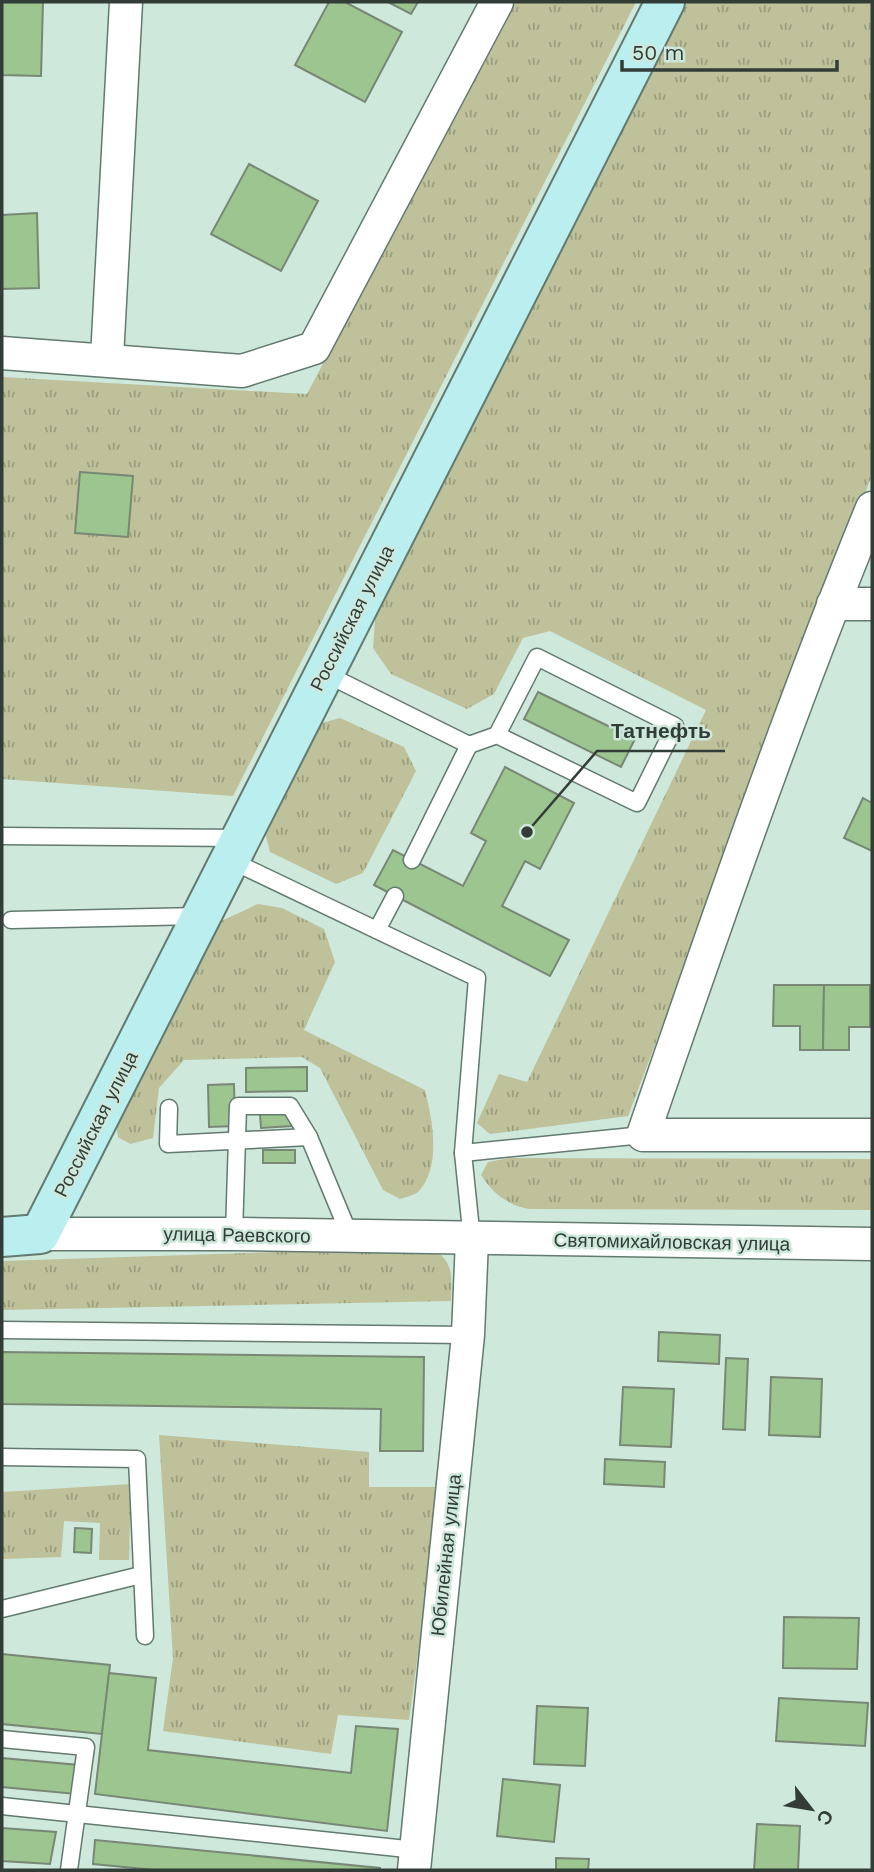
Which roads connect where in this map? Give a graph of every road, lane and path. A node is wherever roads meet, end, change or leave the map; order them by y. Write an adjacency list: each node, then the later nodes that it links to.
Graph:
1 (126, 2): 5 (street)
2 (497, 2): 5 (street)
3 (665, 2): 9 (main road, Российская улица)
4 (2, 353): 5 (street)
5 (107, 358)
6 (872, 508): 7 (street)
7 (833, 604): 8 (street); 20 (street)
8 (872, 604)
9 (324, 673): 11 (lane); 13 (main road, Российская улица)
10 (497, 735): 10 (lane); 11 (lane)
11 (469, 745): 14 (lane)
12 (2, 836): 13 (lane)
13 (235, 849): 16 (main road, Российская улица); 18 (lane)
14 (412, 860)
15 (395, 896): 18 (lane)
16 (201, 916): 17 (lane); 25 (main road, Российская улица)
17 (11, 920)
18 (377, 930): 24 (lane)
19 (169, 1108): 23 (lane)
20 (643, 1135): 21 (street); 24 (lane)
21 (872, 1135)
22 (309, 1138): 23 (lane); 23 (lane); 28 (lane)
23 (237, 1143): 26 (lane)
24 (463, 1153): 29 (lane)
25 (40, 1234): 26 (street, улица Раевского); 27 (main road, улица Раевского)
26 (234, 1234): 28 (street, улица Раевского)
27 (2, 1237)
28 (350, 1237): 29 (street, улица Раевского)
29 (472, 1240): 30 (street, Святомихайловская улица); 32 (street, Юбилейная улица)
30 (872, 1244)
31 (2, 1330): 32 (lane)
32 (468, 1335): 40 (street, Юбилейная улица)
33 (2, 1457): 34 (lane)
34 (141, 1575): 35 (lane); 36 (lane)
35 (2, 1609)
36 (145, 1636)
37 (2, 1739): 39 (lane)
38 (2, 1806): 39 (lane)
39 (77, 1814): 40 (lane); 41 (lane)
40 (415, 1860)
41 (69, 1870)

